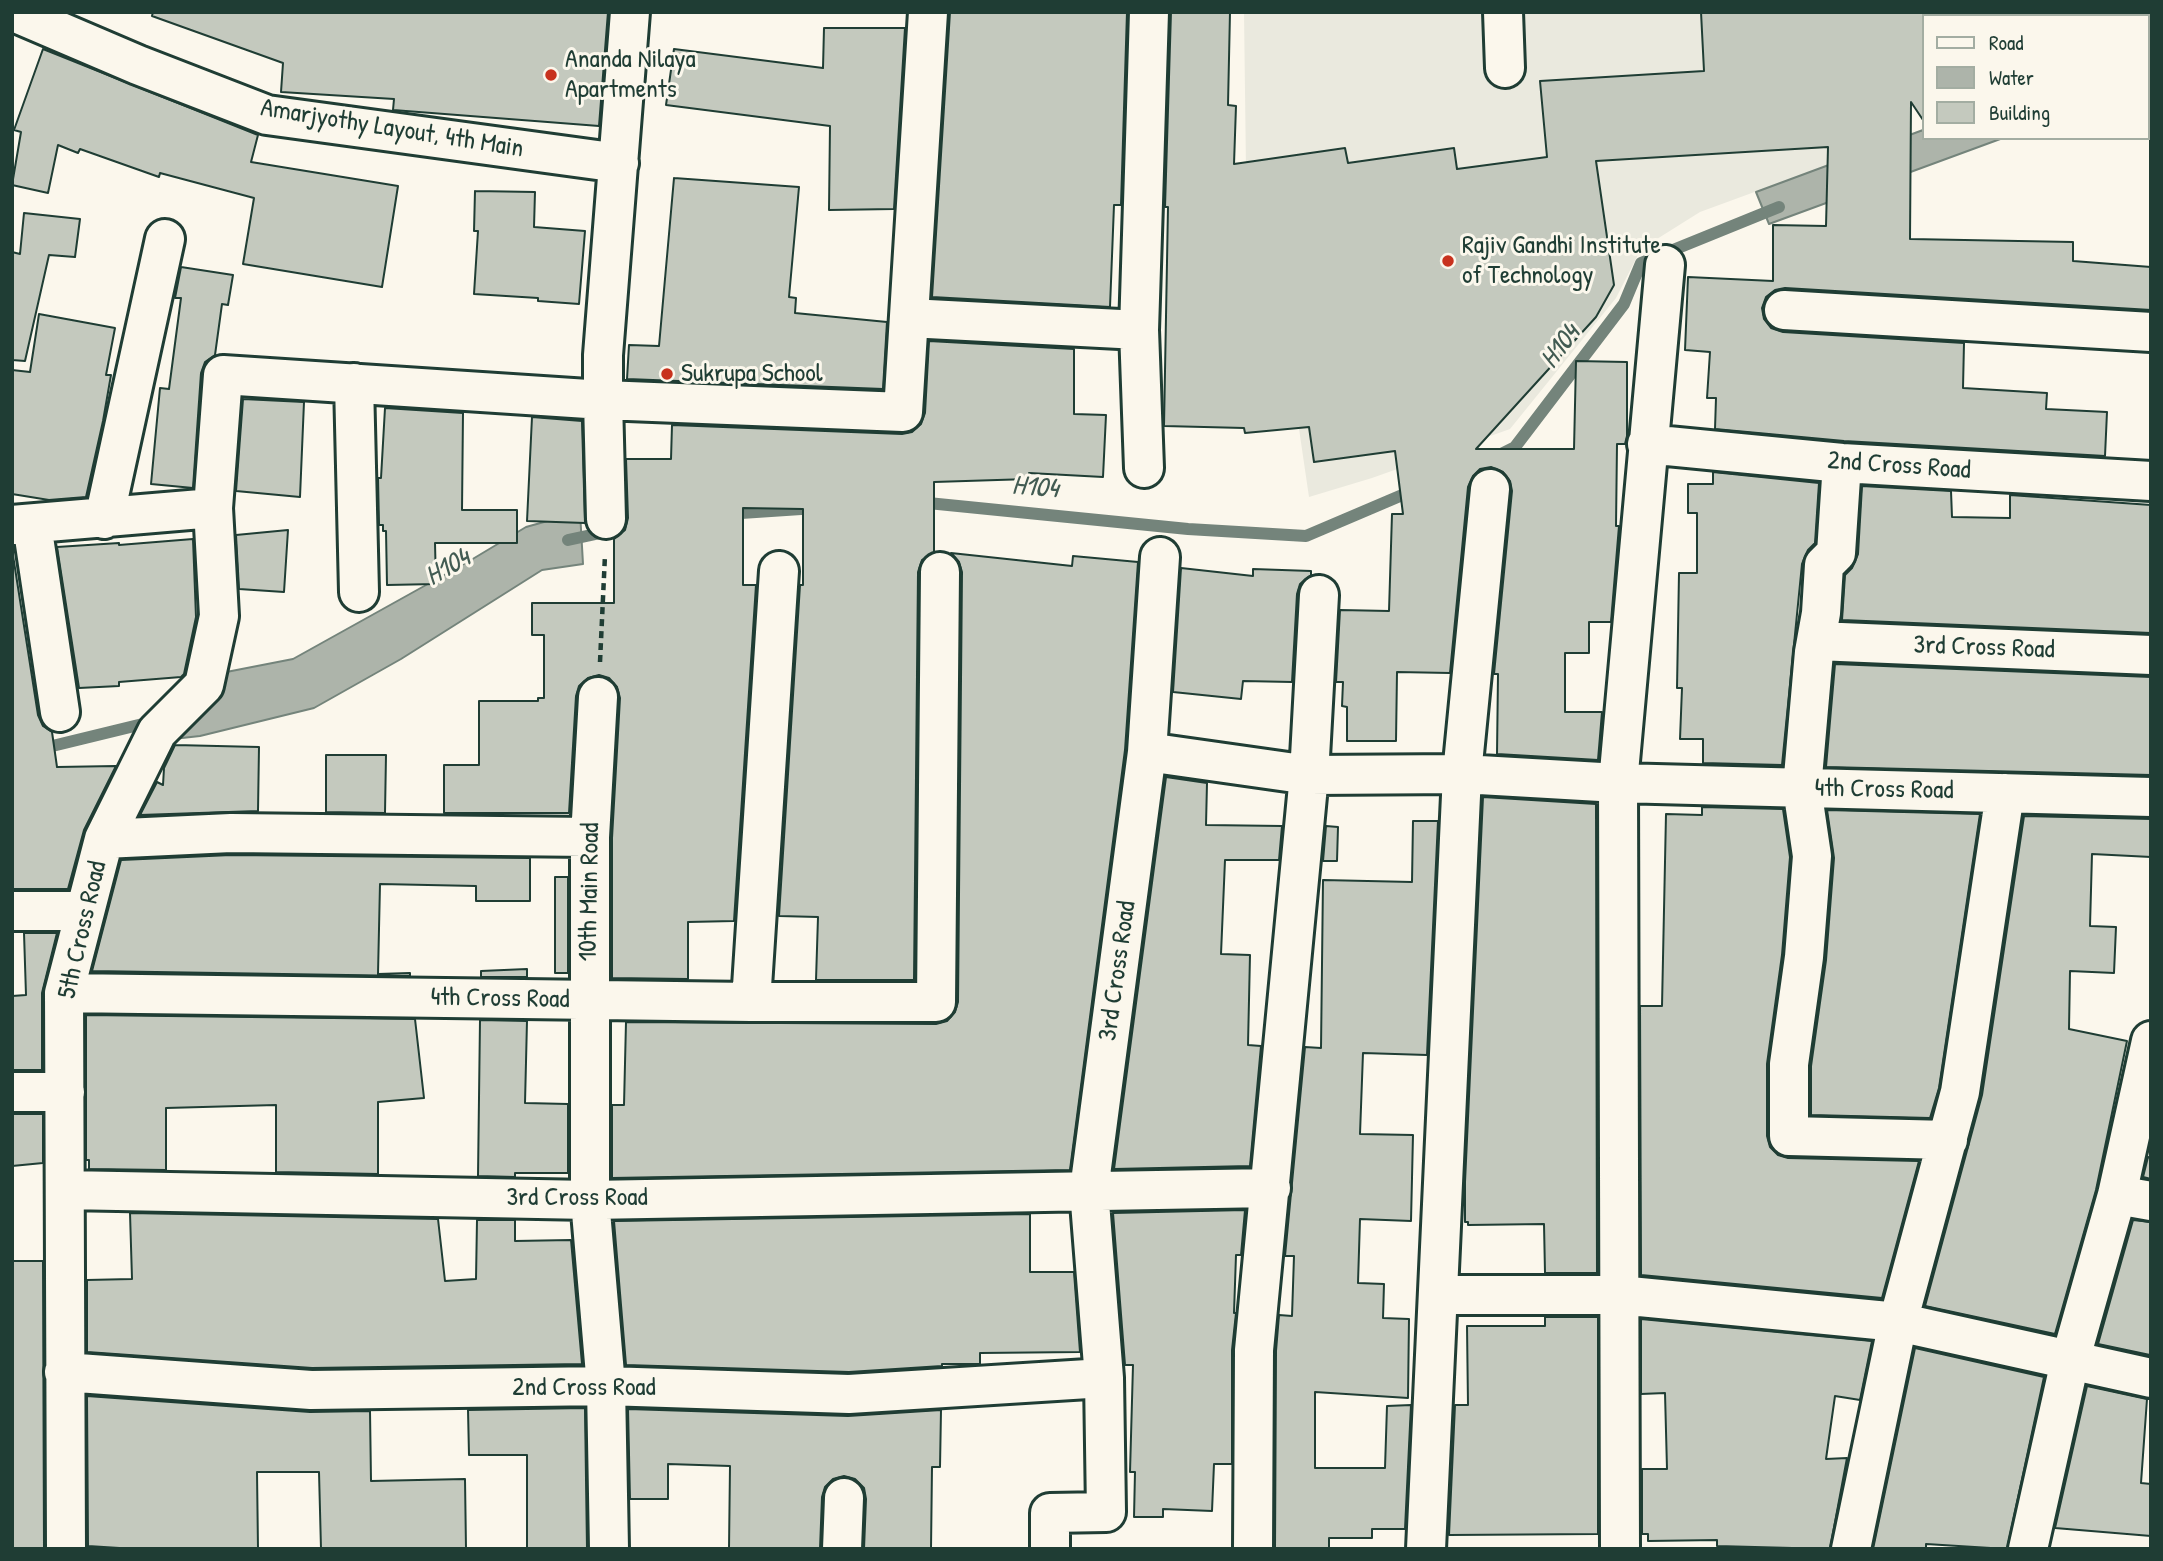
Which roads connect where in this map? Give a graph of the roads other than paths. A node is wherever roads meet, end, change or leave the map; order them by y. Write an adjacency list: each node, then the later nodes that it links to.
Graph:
1 (14, 12): 7 (street, Amarjyothy Layout, 4th Main)
2 (630, 12): 7 (street)
3 (928, 12): 11 (street)
4 (1149, 12): 12 (street)
5 (1503, 12): 6 (street)
6 (1505, 68)
7 (619, 163): 15 (street)
8 (166, 239): 22 (street)
9 (1665, 265): 16 (street)
10 (1784, 310): 13 (street)
11 (909, 318): 12 (street); 15 (street)
12 (1139, 330): 18 (street)
13 (2151, 332)
14 (354, 383): 15 (street); 21 (street); 28 (street)
15 (603, 400): 23 (street)
16 (1647, 444): 17 (street, 2nd Cross Road); 37 (street)
17 (1842, 463): 19 (street, 2nd Cross Road); 30 (street)
18 (1144, 468)
19 (2151, 481)
20 (1490, 489): 35 (street)
21 (214, 508): 22 (street); 42 (street)
22 (104, 519): 24 (street)
23 (606, 519)
24 (22, 525): 33 (street)
25 (1160, 557): 34 (street, 3rd Cross Road)
26 (779, 571): 47 (street)
27 (940, 572): 47 (street, 4th Cross Road)
28 (359, 592)
29 (1319, 595): 36 (street)
30 (1817, 641): 31 (street, 3rd Cross Road); 38 (street)
31 (2151, 655)
32 (598, 697): 41 (street, 10th Main Road)
33 (60, 712)
34 (1147, 752): 36 (street, 4th Cross Road); 54 (street, 3rd Cross Road)
35 (1462, 774): 36 (street, 4th Cross Road); 37 (street, 4th Cross Road); 57 (street)
36 (1309, 775): 52 (street)
37 (1618, 783): 38 (street, 4th Cross Road); 58 (street)
38 (1802, 788): 39 (street, 4th Cross Road); 51 (street)
39 (2005, 793): 40 (street, 4th Cross Road); 51 (street)
40 (2151, 797)
41 (590, 837): 42 (street, 5th Cross Road); 46 (street, 10th Main Road)
42 (104, 839): 44 (street, 5th Cross Road)
43 (12, 911): 44 (street)
44 (85, 911): 45 (street, 5th Cross Road)
45 (64, 993): 46 (street, 4th Cross Road); 50 (street, 5th Cross Road)
46 (590, 1000): 47 (street, 4th Cross Road); 56 (street, 10th Main Road)
47 (751, 1002)
48 (2151, 1041): 55 (street)
49 (12, 1092): 50 (street)
50 (65, 1092): 53 (street, 5th Cross Road)
51 (1948, 1140): 59 (street)
52 (1271, 1188): 54 (street); 70 (street)
53 (65, 1190): 56 (street, 3rd Cross Road); 61 (street, 5th Cross Road)
54 (1090, 1190): 56 (street, 3rd Cross Road); 62 (street, 3rd Cross Road)
55 (2134, 1198): 60 (street)
56 (590, 1200): 64 (street, 10th Main Road)
57 (1439, 1294): 58 (street); 71 (street)
58 (1619, 1294): 59 (street); 72 (street)
59 (1898, 1322): 60 (street); 73 (street)
60 (2070, 1361): 63 (street); 74 (street)
61 (64, 1372): 64 (street, 2nd Cross Road); 66 (street, 5th Cross Road)
62 (1104, 1378): 64 (street, 2nd Cross Road); 69 (street, 3rd Cross Road)
63 (2151, 1378)
64 (606, 1386): 67 (street, 10th Main Road)
65 (844, 1498): 68 (street)
66 (66, 1549)
67 (609, 1549)
68 (842, 1549)
69 (1050, 1549)
70 (1253, 1549)
71 (1426, 1549)
72 (1620, 1549)
73 (1851, 1549)
74 (2028, 1549)

